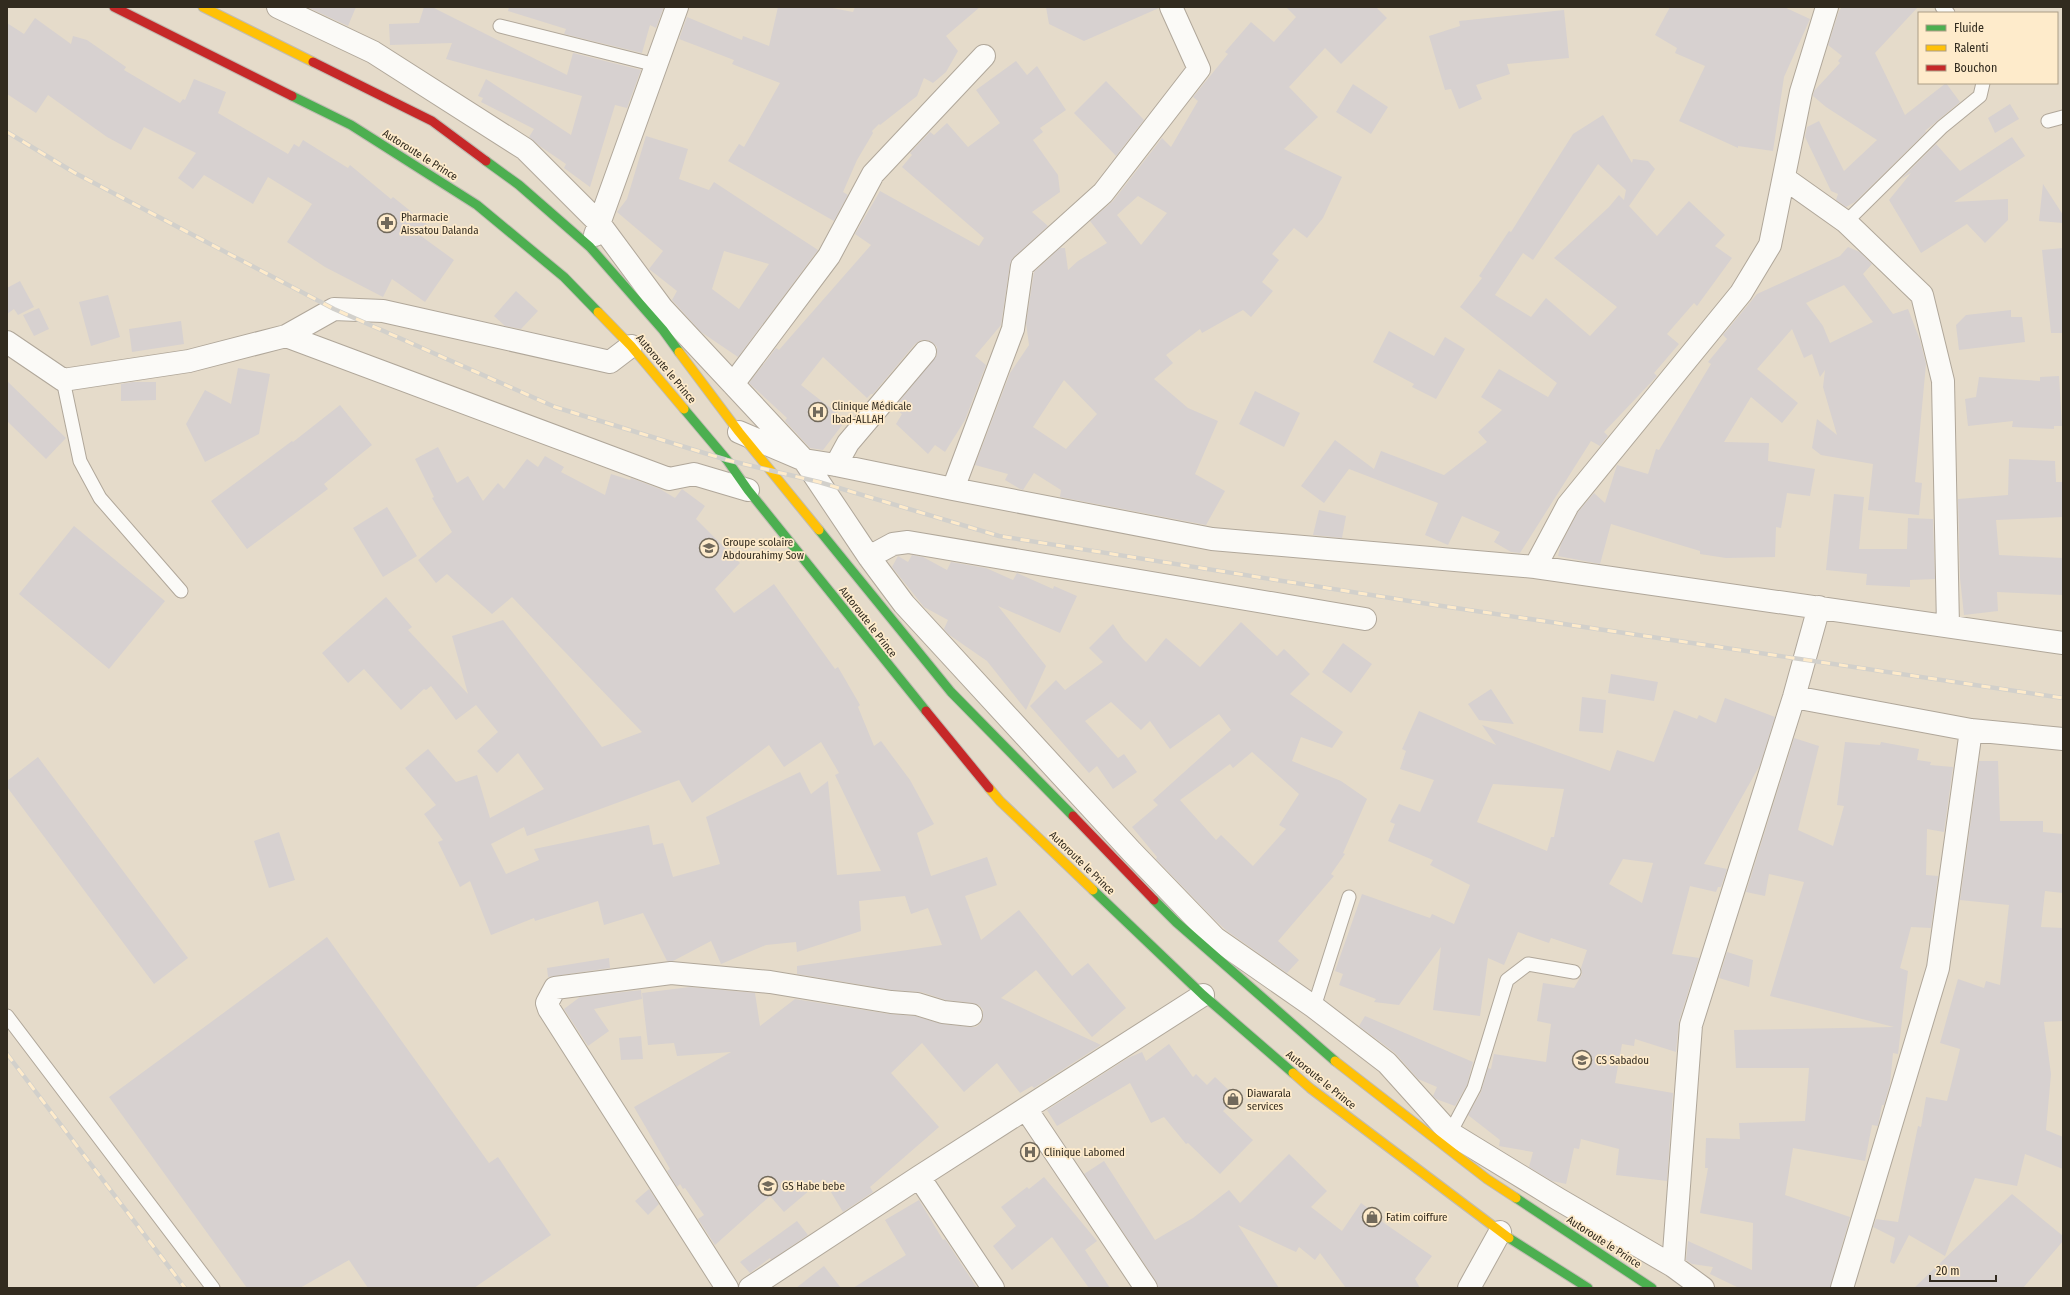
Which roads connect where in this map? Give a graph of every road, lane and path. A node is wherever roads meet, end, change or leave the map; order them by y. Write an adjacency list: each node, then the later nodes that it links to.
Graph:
1 (114, 7): 19 (main road, Autoroute le Prince)
2 (203, 7): 16 (main road, Autoroute le Prince)
3 (278, 7): 15 (street)
4 (678, 7): 9 (street)
5 (1172, 7): 26 (street)
6 (1827, 7): 13 (street)
7 (500, 26): 9 (lane)
8 (984, 56): 22 (street)
9 (656, 65): 15 (street)
10 (1983, 84): 14 (lane)
11 (2063, 117): 12 (lane)
12 (2048, 120)
13 (1784, 178): 14 (street); 29 (street)
14 (1846, 222): 33 (street)
15 (599, 223): 16 (street); 22 (street)
16 (590, 247): 23 (main road, Autoroute le Prince)
17 (286, 336): 19 (street); 21 (street); 27 (street)
18 (7, 342): 21 (street)
19 (631, 346): 27 (main road, Autoroute le Prince)
20 (925, 352): 25 (street)
21 (63, 380): 30 (lane)
22 (733, 384): 24 (street)
23 (739, 432): 24 (street); 56 (main road, Autoroute le Prince)
24 (804, 460): 25 (street); 28 (street)
25 (836, 465): 26 (street)
26 (953, 489): 29 (street)
27 (748, 490): 40 (main road, Autoroute le Prince)
28 (869, 557): 32 (street); 41 (street)
29 (1535, 567): 31 (street)
30 (181, 591)
31 (1819, 607): 33 (street); 35 (street)
32 (1365, 620)
33 (1948, 626): 34 (street)
34 (2063, 643)
35 (1794, 697): 36 (street); 48 (street)
36 (1971, 730): 37 (street); 58 (street)
37 (2063, 739)
38 (1349, 897): 41 (lane)
39 (1574, 972): 45 (lane)
40 (1203, 995): 44 (street); 47 (main road, Autoroute le Prince)
41 (1314, 1007): 45 (street)
42 (971, 1015): 50 (street)
43 (7, 1016): 49 (lane)
44 (1026, 1109): 46 (street); 53 (street)
45 (1450, 1133): 48 (street)
46 (919, 1176): 51 (street); 52 (street)
47 (1500, 1232): 54 (street); 55 (main road, Autoroute le Prince)
48 (1673, 1266): 57 (street)
49 (213, 1288)
50 (727, 1288)
51 (750, 1288)
52 (993, 1288)
53 (1146, 1288)
54 (1469, 1288)
55 (1588, 1288)
56 (1652, 1288)
57 (1703, 1288)
58 (1842, 1288)

